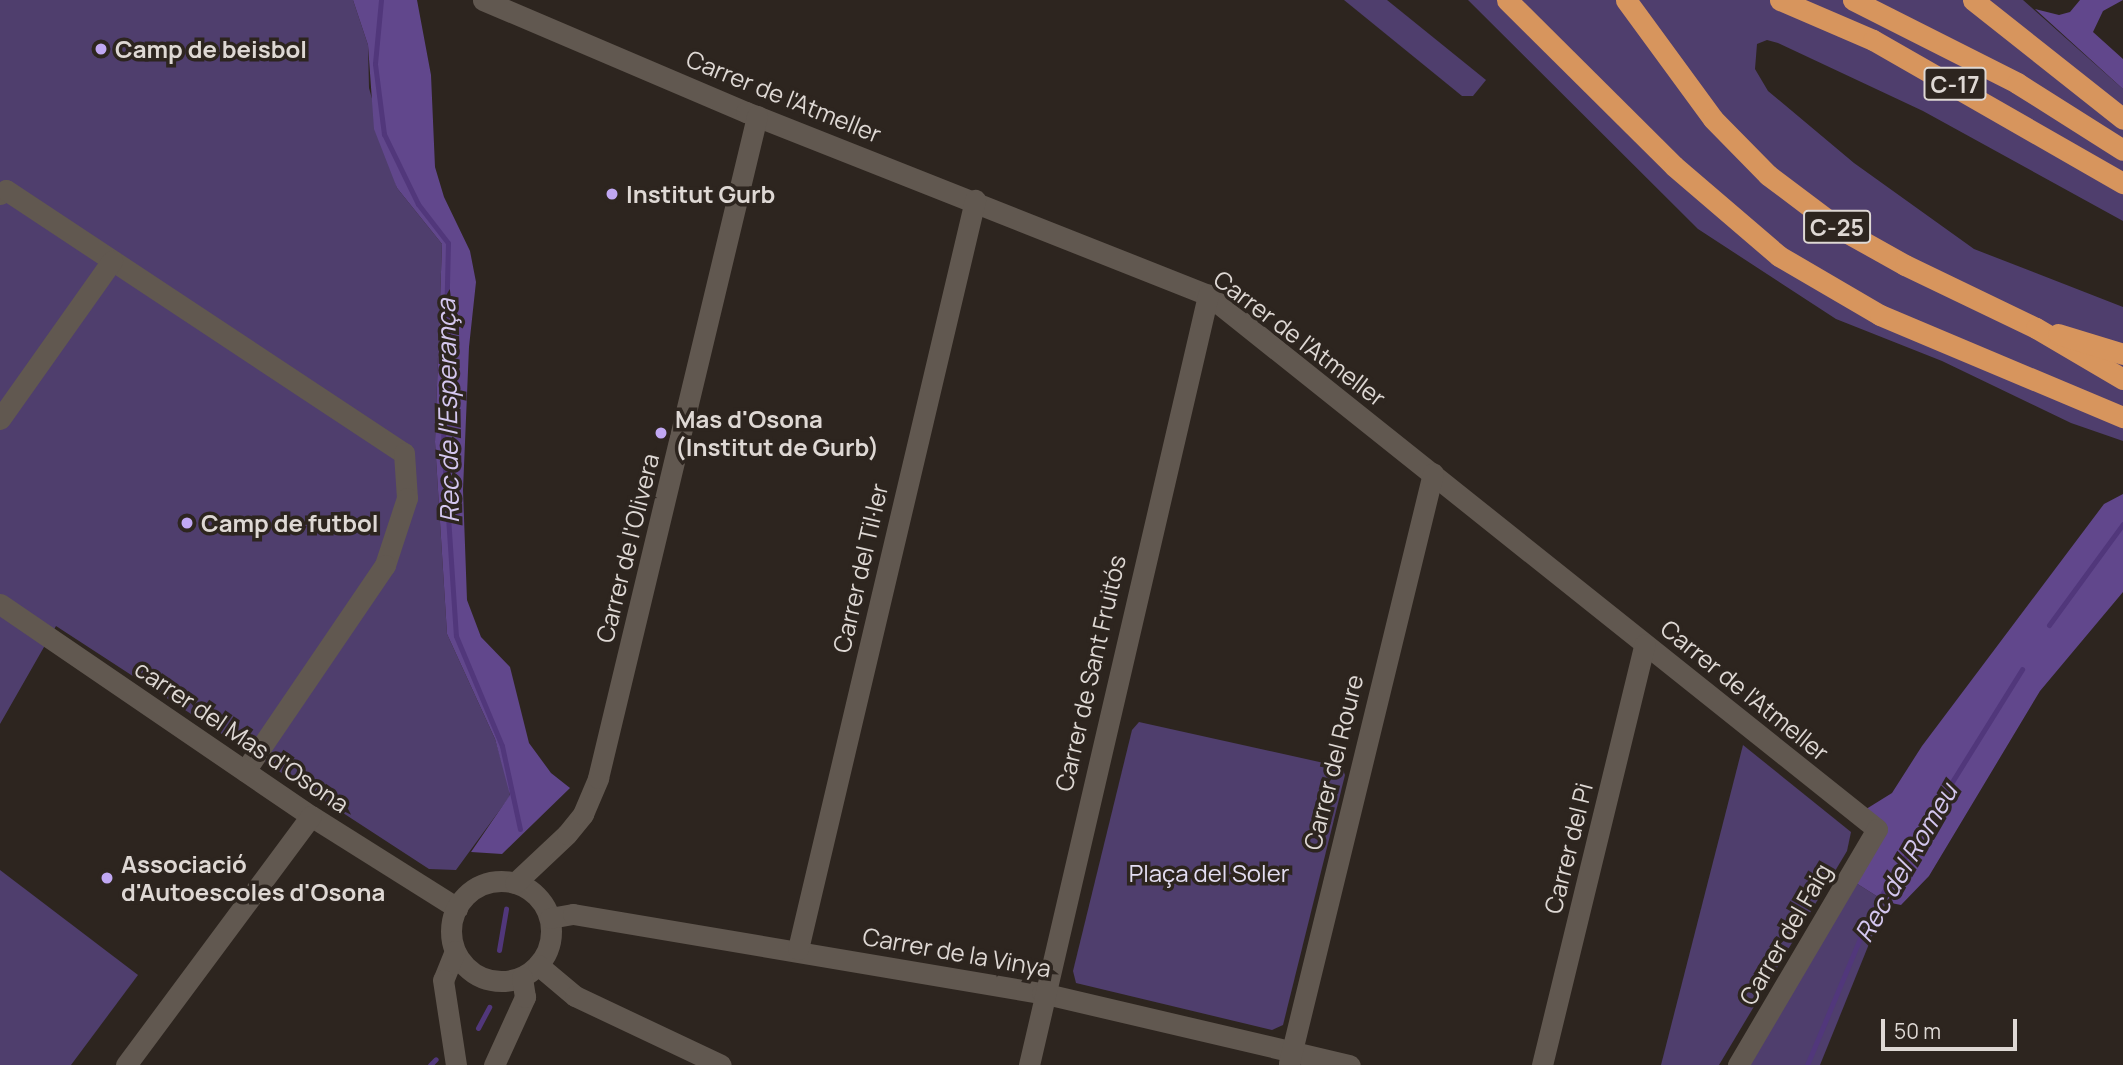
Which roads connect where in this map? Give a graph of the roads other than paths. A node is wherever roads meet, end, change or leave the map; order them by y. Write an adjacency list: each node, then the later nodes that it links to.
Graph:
1 (482, 0): 7 (street, Carrer de l'Atmeller)
2 (1507, 0): 18 (highway)
3 (1626, 0): 15 (highway, C-25)
4 (1780, 0): 10 (highway, C-17)
5 (1853, 0): 9 (highway, C-17)
6 (1973, 0): 8 (highway)
7 (757, 116): 12 (street, Carrer de l'Atmeller); 26 (street, Carrer de l'Olivera)
8 (2123, 120)
9 (2123, 150)
10 (2123, 183)
11 (0, 194): 13 (street)
12 (975, 200): 14 (street, Carrer de l'Atmeller); 29 (street, Carrer del Til·ler)
13 (112, 261): 19 (street); 23 (street)
14 (1208, 295): 20 (street, Carrer de l'Atmeller); 32 (street, Carrer de Sant Fruitós)
15 (2036, 328): 16 (highway, C-25); 17 (highway)
16 (2123, 354)
17 (2123, 379)
18 (2123, 418)
19 (0, 419)
20 (1433, 473): 22 (street, Carrer de l'Atmeller); 33 (street, Carrer del Roure)
21 (0, 604): 23 (street, carrer del Mas d'Osona)
22 (1645, 643): 25 (street, Carrer de l'Atmeller); 40 (street, Carrer del Pi)
23 (245, 771): 24 (street, carrer del Mas d'Osona)
24 (311, 816): 27 (street, carrer del Mas d'Osona); 34 (street)
25 (1877, 829): 41 (street, Carrer del Faig)
26 (515, 883): 27 (street); 28 (street)
27 (457, 908): 30 (street)
28 (550, 918): 29 (street, Carrer de la Vinya); 31 (street)
29 (798, 949): 32 (street, Carrer de la Vinya)
30 (455, 951): 31 (street); 35 (street)
31 (530, 971): 36 (street); 37 (street)
32 (1042, 993): 33 (street, Carrer de la Vinya); 38 (street, Carrer de Sant Fruitós)
33 (1290, 1058): 39 (street, Carrer de la Vinya)
34 (126, 1065)
35 (456, 1065)
36 (494, 1065)
37 (721, 1065)
38 (1029, 1065)
39 (1350, 1065)
40 (1542, 1065)
41 (1738, 1065)

